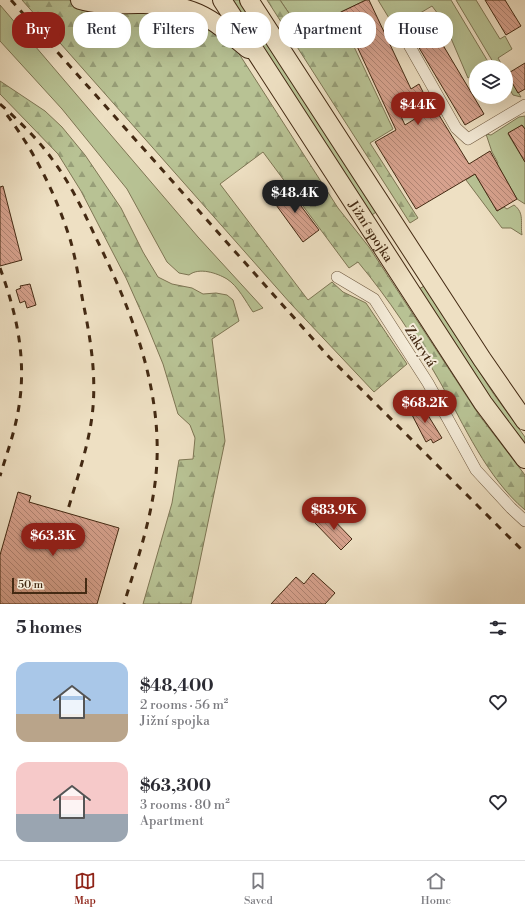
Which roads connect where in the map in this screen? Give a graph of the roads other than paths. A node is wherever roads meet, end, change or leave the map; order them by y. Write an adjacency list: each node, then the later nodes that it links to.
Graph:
1 (80, 0): 5 (highway)
2 (222, 0): 5 (highway, Jižní spojka)
3 (249, 0): 8 (highway, Jižní spojka)
4 (411, 48): 6 (street)
5 (264, 62): 9 (highway, Jižní spojka)
6 (525, 105)
7 (337, 277): 10 (street, Zakrytá)
8 (525, 421)
9 (525, 459)
10 (525, 520)

